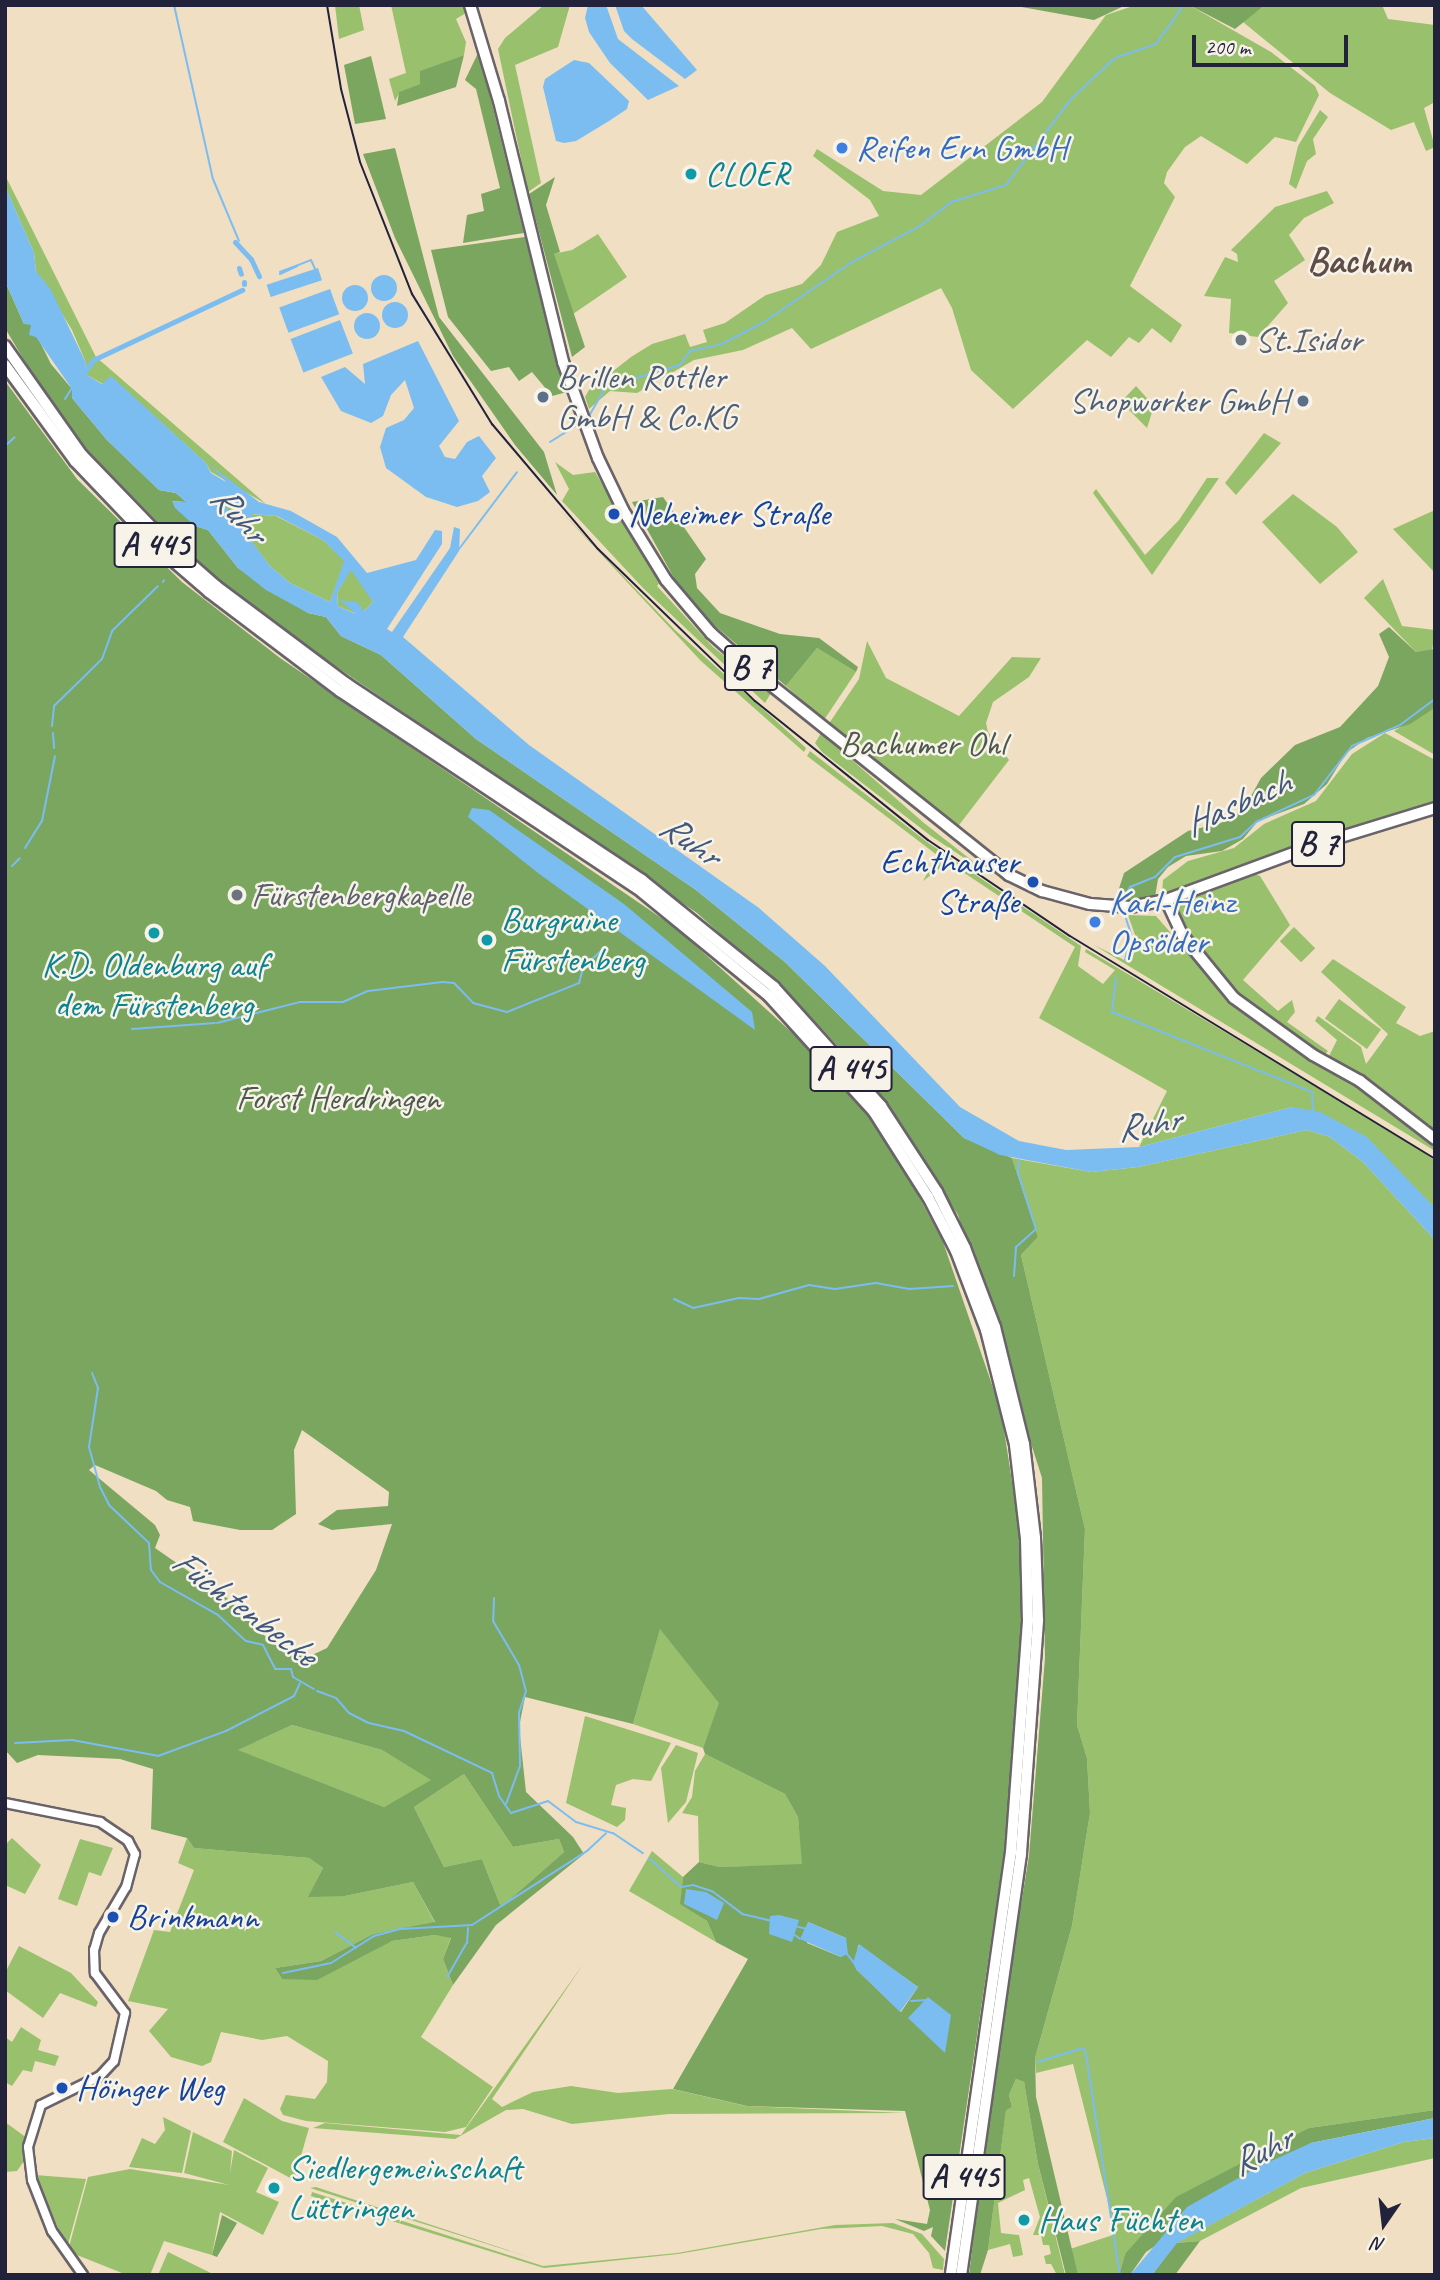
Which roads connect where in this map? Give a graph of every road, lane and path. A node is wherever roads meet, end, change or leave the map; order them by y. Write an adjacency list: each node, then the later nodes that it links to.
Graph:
1 (470, 5): 6 (main road, B 7)
2 (5, 346): 10 (highway, A 445)
3 (5, 365): 11 (highway, A 445)
4 (1435, 808): 5 (main road, B 7)
5 (1166, 901): 6 (main road, B 7); 7 (main road)
6 (1145, 905): 7 (main road)
7 (1173, 918): 8 (main road)
8 (1435, 1139)
9 (5, 1803): 12 (street)
10 (962, 2272)
11 (948, 2274)
12 (83, 2275)

